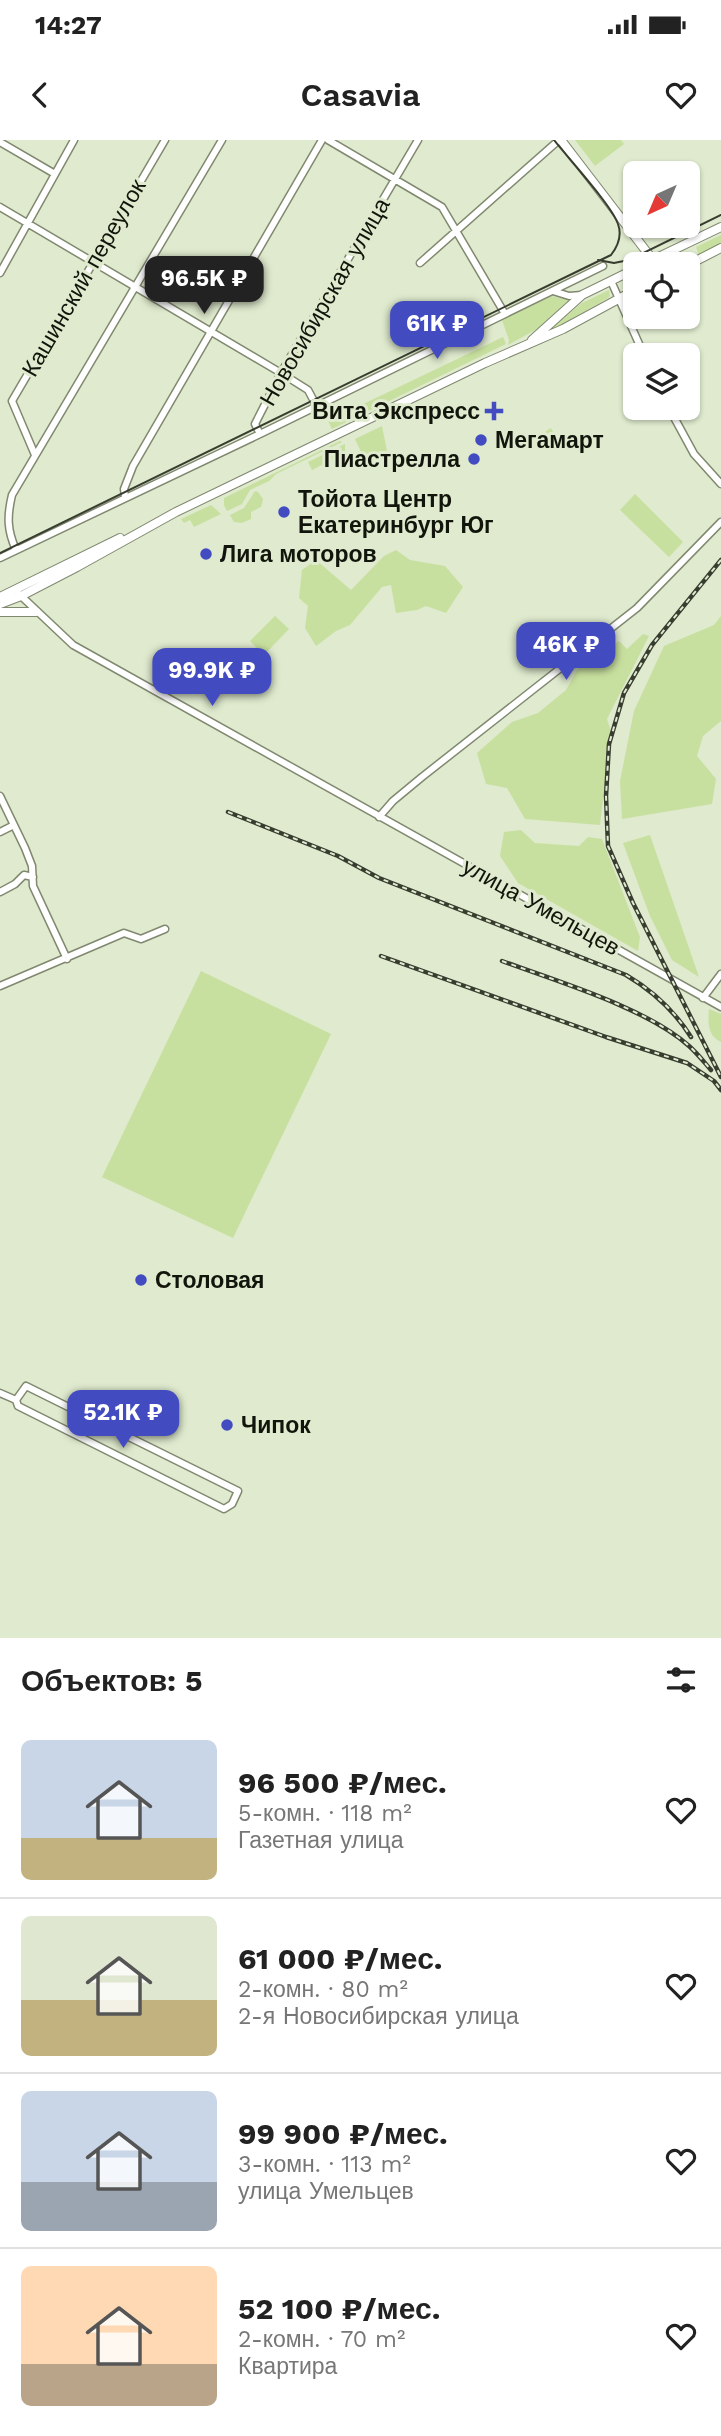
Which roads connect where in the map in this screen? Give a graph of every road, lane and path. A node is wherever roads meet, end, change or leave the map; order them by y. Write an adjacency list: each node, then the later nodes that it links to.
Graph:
1 (74, 140): 9 (street)
2 (164, 140): 19 (street, Кашинский переулок)
3 (222, 140): 25 (street)
4 (322, 140): 31 (street)
5 (328, 140): 10 (street)
6 (418, 140): 10 (street, Новосибирская улица)
7 (560, 140): 14 (street); 16 (main road)
8 (0, 142): 9 (street)
9 (55, 174): 12 (street)
10 (396, 179): 14 (street); 34 (street, Новосибирская улица)
11 (0, 207): 12 (street)
12 (27, 223): 19 (street); 22 (street)
13 (721, 227): 17 (main road)
14 (456, 229): 20 (street); 30 (street)
15 (721, 248): 18 (main road)
16 (646, 252)
17 (673, 252)
18 (700, 259)
19 (92, 263): 25 (street); 38 (street, Кашинский переулок)
20 (420, 263)
21 (603, 266): 26 (street)
22 (0, 273)
23 (623, 275): 24 (main road)
24 (611, 281): 27 (main road); 29 (street)
25 (135, 289): 31 (street); 38 (street)
26 (552, 291): 27 (street); 30 (street)
27 (582, 295): 32 (main road)
28 (623, 296): 29 (main road)
29 (619, 298): 32 (main road); 33 (street)
30 (505, 314): 35 (street)
31 (210, 332): 34 (street); 40 (street)
32 (529, 342): 45 (main road)
33 (639, 343)
34 (281, 373): 35 (street); 37 (street, Новосибирская улица)
35 (316, 405): 37 (street)
36 (676, 420): 39 (street)
37 (260, 434): 40 (street, Новосибирская улица)
38 (35, 455): 41 (street)
39 (721, 484)
40 (125, 497): 43 (street, Новосибирская улица)
41 (4, 519): 43 (street)
42 (721, 522): 51 (street)
43 (16, 550): 44 (street, Новосибирская улица)
44 (0, 558)
45 (18, 592): 46 (main road); 47 (main road); 49 (street, улица Умельцев)
46 (0, 597)
47 (0, 604)
48 (0, 612): 49 (main road)
49 (36, 612): 51 (street, улица Умельцев)
50 (0, 796): 52 (street)
51 (379, 817): 60 (street, улица Умельцев)
52 (14, 825): 53 (street); 54 (street)
53 (0, 832)
54 (33, 877): 55 (street); 57 (street)
55 (0, 892)
56 (165, 929): 57 (street)
57 (66, 959): 59 (street)
58 (721, 974): 60 (street)
59 (0, 986)
60 (703, 998): 61 (street, улица Умельцев)
61 (721, 1007)
62 (0, 1393): 63 (street)
63 (16, 1400): 63 (street)

